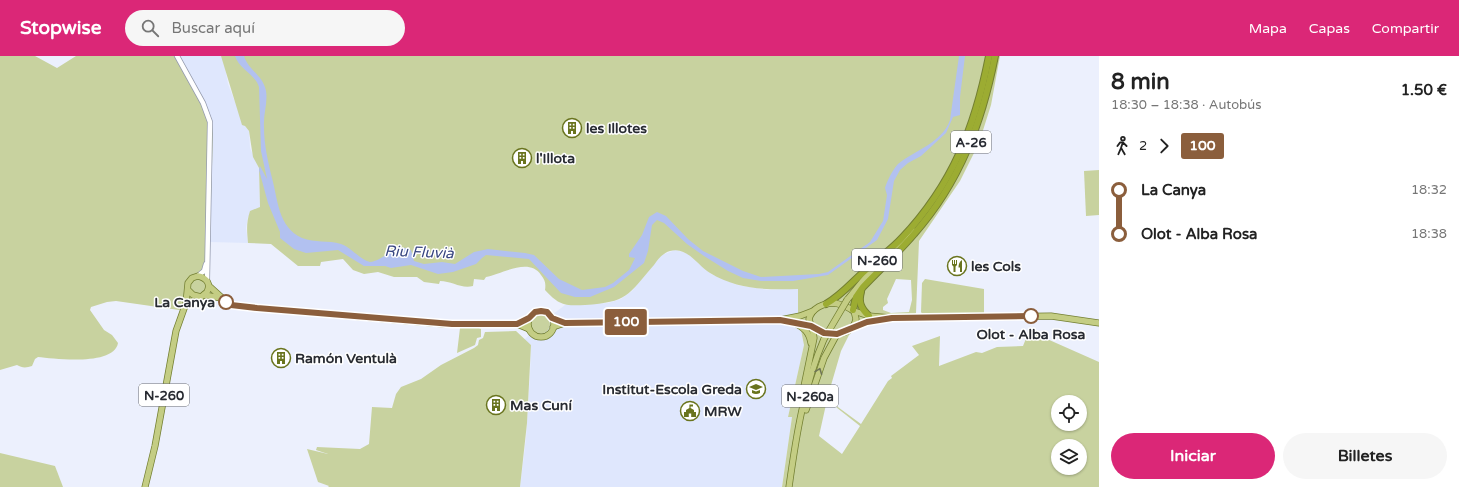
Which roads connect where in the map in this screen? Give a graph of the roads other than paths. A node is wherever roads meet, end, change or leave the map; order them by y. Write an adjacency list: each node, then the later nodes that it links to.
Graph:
1 (177, 56): 6 (street)
2 (988, 56): 4 (highway, A-26)
3 (995, 56): 4 (highway, A-26)
4 (924, 217): 5 (main road, A-26); 9 (highway, N-260); 15 (highway, N-260)
5 (910, 235): 33 (main road, N-260a, bridge)
6 (208, 261): 7 (street); 8 (street)
7 (198, 276): 8 (main road, N-260); 10 (main road, N-260)
8 (208, 284): 11 (main road); 13 (main road, N-260)
9 (863, 287): 17 (highway, N-260); 18 (highway)
10 (188, 290): 12 (main road); 14 (main road, N-260)
11 (204, 295): 12 (main road, N-260); 13 (main road, N-260)
12 (195, 297): 14 (main road, N-260)
13 (222, 298): 26 (main road, N-260)
14 (186, 303): 35 (main road, N-260)
15 (826, 304): 16 (main road, N-260); 17 (main road)
16 (813, 311): 22 (main road, N-260); 28 (main road)
17 (853, 311): 18 (main road); 29 (main road, N-260)
18 (869, 316): 21 (main road)
19 (529, 318): 20 (main road, N-260); 26 (main road, N-260); 30 (main road)
20 (552, 318): 23 (main road, N-260); 27 (main road)
21 (892, 318): 25 (main road); 29 (main road)
22 (780, 320): 23 (main road, N-260); 24 (main road, N-260)
23 (565, 323): 27 (main road, N-260)
24 (795, 323): 28 (main road, N-260); 32 (main road, N-260a)
25 (1099, 323)
26 (517, 324): 30 (main road, N-260)
27 (553, 327): 30 (main road, N-260)
28 (812, 327): 31 (main road, N-260); 32 (main road, N-260a)
29 (852, 327): 31 (main road)
30 (529, 329)
31 (837, 334): 34 (main road, N-260a, one-way to 31)
32 (812, 349): 33 (main road, N-260a)
33 (800, 424): 34 (main road, N-260a)
34 (793, 462): 36 (main road, N-260a)
35 (145, 487)
36 (789, 487)

